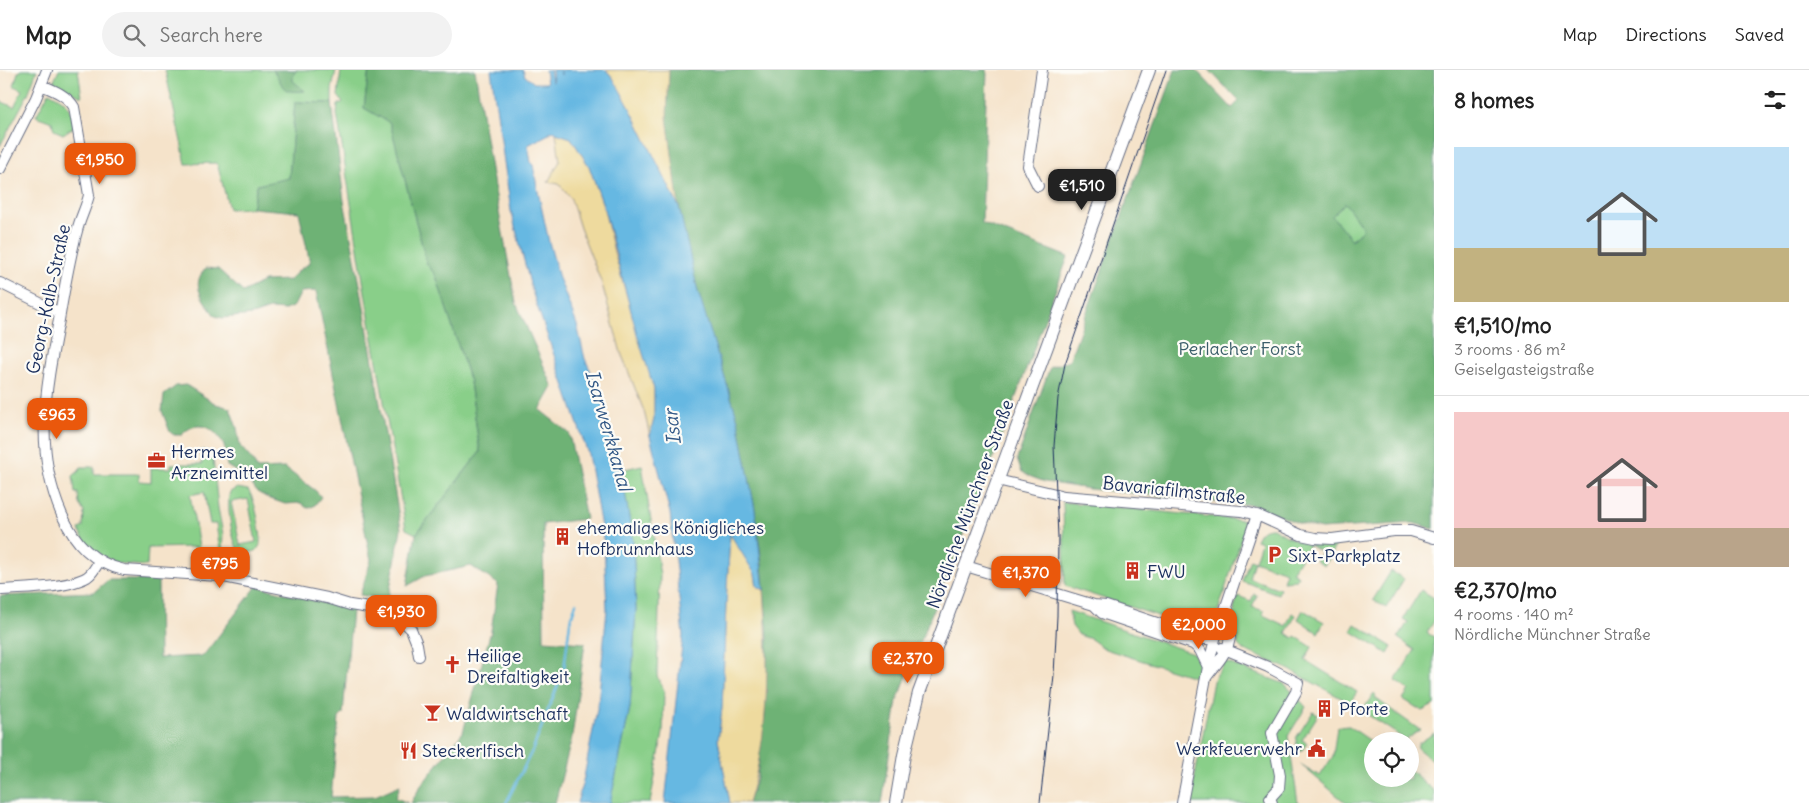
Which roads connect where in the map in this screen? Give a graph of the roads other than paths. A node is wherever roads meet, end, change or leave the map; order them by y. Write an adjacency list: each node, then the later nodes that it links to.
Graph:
1 (47, 70): 4 (street)
2 (1042, 70): 6 (street)
3 (1149, 70): 9 (main road, Nördliche Münchner Straße)
4 (41, 85): 5 (street); 8 (street, Georg-Kalb-Straße)
5 (0, 170)
6 (1038, 186)
7 (0, 283): 8 (street)
8 (60, 313): 12 (street, Georg-Kalb-Straße)
9 (997, 480): 10 (street, Bavariafilmstraße); 13 (main road, Nördliche Münchner Straße)
10 (1257, 515): 11 (street, Bavariafilmstraße); 16 (street)
11 (1434, 538)
12 (99, 561): 14 (street); 21 (street, Georg-Kalb-Straße)
13 (964, 571): 15 (street); 23 (main road, Nördliche Münchner Straße)
14 (0, 590)
15 (1094, 605): 18 (street); 22 (street)
16 (1227, 605): 17 (street); 19 (street)
17 (1222, 620): 18 (street); 19 (street)
18 (1215, 639): 20 (street)
19 (1225, 649): 20 (street); 22 (street); 25 (street)
20 (1211, 654): 22 (street)
21 (419, 656)
22 (1207, 672): 24 (street)
23 (896, 803)
24 (1182, 803)
25 (1272, 803)

